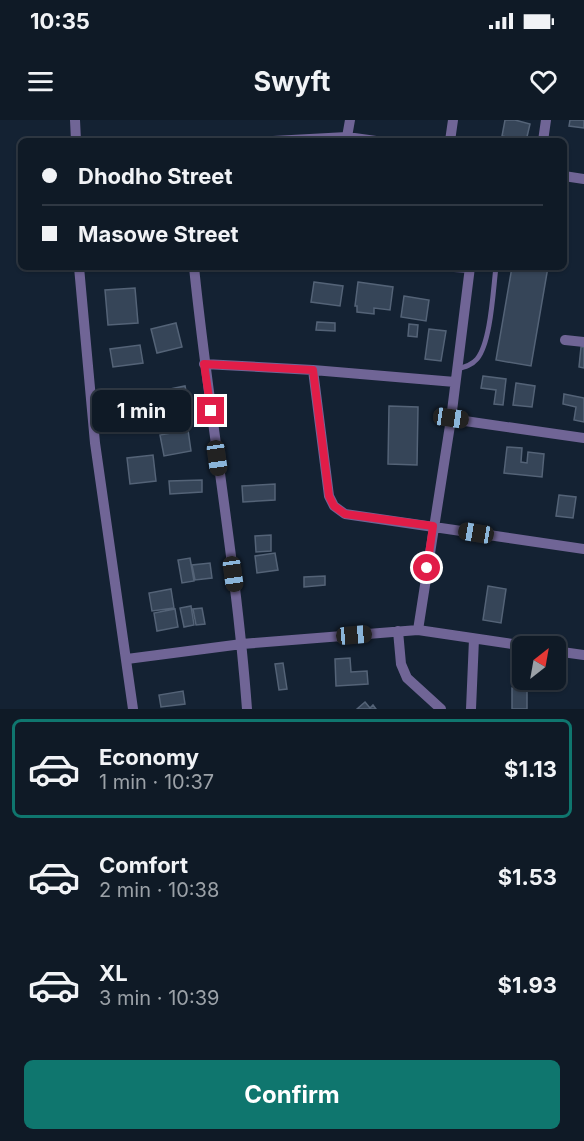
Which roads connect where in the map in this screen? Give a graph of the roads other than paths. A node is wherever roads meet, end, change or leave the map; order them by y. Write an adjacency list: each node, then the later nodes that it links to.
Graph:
1 (75, 120): 6 (street)
2 (350, 120): 5 (street)
3 (453, 120): 9 (street)
4 (546, 120): 10 (street)
5 (347, 137): 7 (street); 8 (street)
6 (76, 138)
7 (328, 138)
8 (354, 138)
9 (450, 138)
10 (543, 138)
11 (567, 176): 12 (street)
12 (584, 179)
13 (79, 270): 34 (street)
14 (194, 270): 19 (street)
15 (470, 270): 20 (street)
16 (496, 270): 20 (lane)
17 (565, 340): 18 (street)
18 (584, 342)
19 (204, 364): 21 (street); 30 (street)
20 (457, 369): 22 (street)
21 (313, 370): 22 (street); 25 (street)
22 (455, 382): 23 (street)
23 (451, 418): 24 (street); 25 (street)
24 (584, 438)
25 (433, 526): 26 (street); 27 (street)
26 (584, 549)
27 (418, 630): 28 (street); 29 (street)
28 (398, 631): 30 (street); 37 (street)
29 (474, 639): 31 (street); 38 (street)
30 (242, 644): 34 (street); 36 (street)
31 (512, 644)
32 (566, 653): 33 (street)
33 (584, 655)
34 (127, 659): 35 (street)
35 (134, 709)
36 (247, 709)
37 (441, 709)
38 (471, 709)

